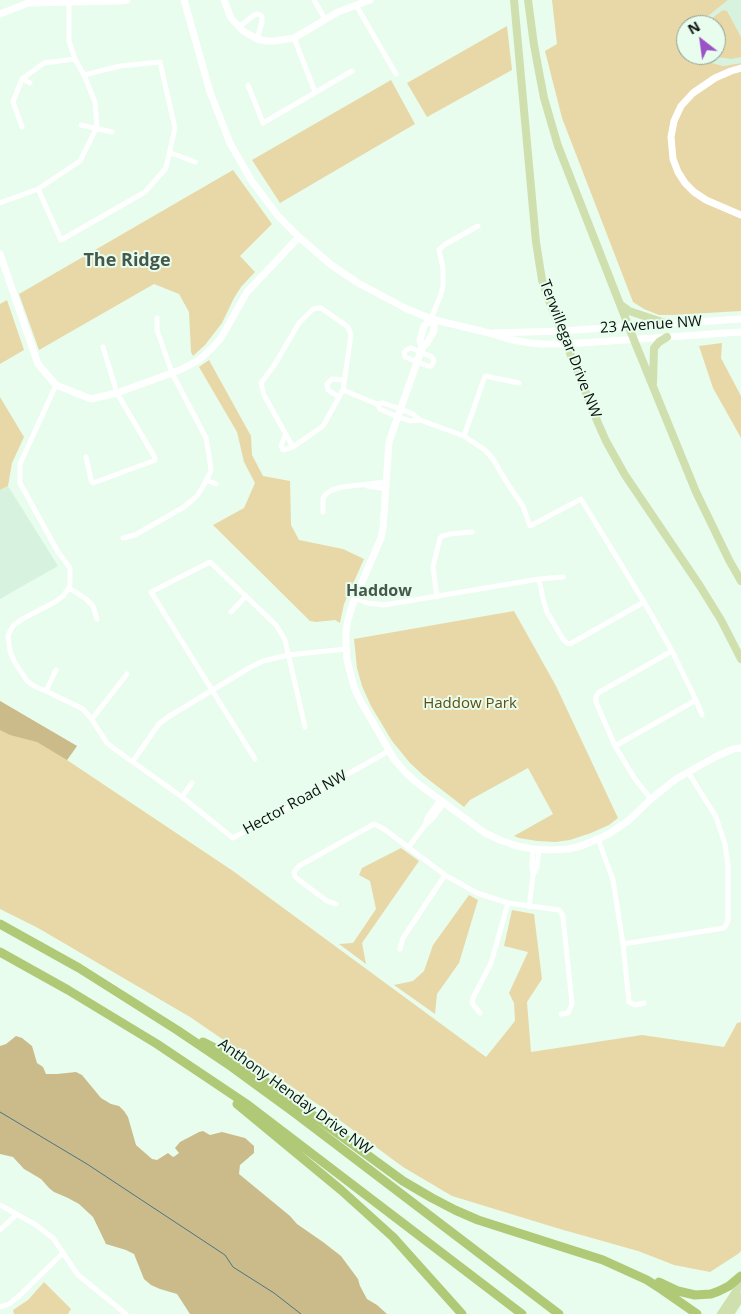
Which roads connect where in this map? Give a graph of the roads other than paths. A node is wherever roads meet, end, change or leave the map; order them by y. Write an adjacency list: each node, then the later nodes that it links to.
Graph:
1 (127, 0): 8 (street)
2 (184, 0): 34 (street)
3 (224, 0): 12 (street)
4 (314, 0): 11 (street)
5 (370, 0): 9 (street)
6 (514, 0): 42 (main road, Terwillegar Drive NW)
7 (528, 0): 36 (main road)
8 (69, 1): 10 (street); 15 (street)
9 (356, 5): 11 (street); 18 (street)
10 (0, 14)
11 (325, 19): 13 (street)
12 (238, 27): 14 (street); 14 (street)
13 (294, 38): 14 (street); 23 (street)
14 (257, 39)
15 (75, 59): 19 (street); 20 (street)
16 (741, 68): 32 (street)
17 (352, 71): 23 (street)
18 (396, 74)
19 (84, 75): 26 (street); 28 (street)
20 (22, 79): 21 (street); 25 (street)
21 (30, 83)
22 (248, 85): 23 (street)
23 (315, 92)
24 (81, 125): 26 (street)
25 (22, 127)
26 (97, 128): 27 (street); 30 (street)
27 (112, 132)
28 (170, 153): 29 (street); 30 (street)
29 (195, 162)
30 (38, 190): 31 (street)
31 (0, 203)
32 (741, 215)
33 (478, 226): 38 (street)
34 (299, 237): 38 (street); 51 (street)
35 (0, 254): 54 (street)
36 (618, 300): 40 (main road); 41 (main road)
37 (158, 318): 51 (street)
38 (431, 319): 44 (street); 49 (street)
39 (741, 319): 40 (street, 23 Avenue NW)
40 (668, 324): 41 (street, 23 Avenue NW)
41 (629, 326): 42 (street, 23 Avenue NW); 46 (main road)
42 (561, 332): 44 (street, 23 Avenue NW); 47 (main road, Terwillegar Drive NW)
43 (741, 332): 45 (street, 23 Avenue NW)
44 (489, 333): 47 (street, 23 Avenue NW)
45 (667, 337): 46 (street, 23 Avenue NW); 55 (main road)
46 (634, 340): 47 (street, 23 Avenue NW); 55 (main road)
47 (566, 344): 86 (main road, Terwillegar Drive NW)
48 (103, 347): 57 (street)
49 (421, 350): 50 (street); 50 (street); 50 (street)
50 (417, 362): 60 (street)
51 (172, 373): 57 (street); 67 (street)
52 (344, 380): 56 (street); 58 (street); 63 (street)
53 (519, 383): 64 (street)
54 (56, 385): 57 (street); 76 (street)
55 (653, 388): 75 (main road)
56 (343, 390): 58 (street); 59 (street)
57 (117, 393): 66 (street)
58 (339, 397): 65 (street)
59 (377, 404): 60 (street); 61 (street)
60 (401, 409): 61 (street); 62 (street)
61 (398, 417): 62 (street); 69 (street)
62 (420, 420): 64 (street)
63 (285, 435): 65 (street); 65 (street)
64 (464, 436): 80 (street)
65 (293, 447)
66 (86, 458)
67 (206, 480): 68 (street); 72 (street)
68 (216, 484)
69 (386, 486): 70 (street); 79 (street)
70 (323, 512)
71 (472, 532): 78 (street)
72 (124, 538)
73 (563, 576): 74 (street)
74 (539, 579): 78 (street); 80 (street)
75 (741, 581)
76 (69, 588): 82 (street); 90 (street, Hector Road NW)
77 (246, 596): 81 (street); 85 (street); 89 (street)
78 (437, 597): 79 (street)
79 (355, 598): 83 (street)
80 (644, 602): 84 (street)
81 (232, 612)
82 (96, 619)
83 (346, 649): 85 (street); 98 (street)
84 (672, 651): 91 (street); 96 (street)
85 (288, 655): 89 (street); 94 (street)
86 (741, 659)
87 (56, 670): 90 (street)
88 (127, 674): 93 (street)
89 (211, 690): 99 (street); 100 (street)
90 (46, 691): 93 (street, Hector Road NW)
91 (696, 700): 92 (street); 96 (street)
92 (702, 715)
93 (92, 719): 100 (street, Hector Road NW)
94 (305, 727)
95 (741, 743): 97 (street)
96 (616, 746): 104 (street)
97 (737, 749): 101 (street)
98 (389, 751): 103 (street, Hector Road NW); 105 (street)
99 (255, 760)
100 (133, 761): 103 (street, Hector Road NW)
101 (688, 772): 104 (street); 114 (street)
102 (192, 782): 103 (street)
103 (182, 797)
104 (651, 799): 106 (street)
105 (442, 802): 107 (street); 108 (street)
106 (598, 839): 108 (street); 114 (street)
107 (408, 848): 109 (street); 110 (street)
108 (536, 850): 112 (street)
109 (446, 876): 111 (street); 115 (street)
110 (336, 904)
111 (508, 904): 112 (street); 118 (street)
112 (529, 906): 119 (street)
113 (0, 924): 120 (highway, Anthony Henday Drive NW)
114 (623, 944): 117 (street)
115 (400, 949)
116 (0, 952): 121 (highway)
117 (644, 1003)
118 (480, 1013)
119 (561, 1014)
120 (178, 1030): 127 (highway); 134 (highway, Anthony Henday Drive NW)
121 (209, 1079): 132 (highway); 133 (highway)
122 (0, 1205): 123 (street)
123 (17, 1214): 124 (street); 125 (street)
124 (0, 1230)
125 (63, 1253): 130 (street); 131 (street)
126 (741, 1276): 127 (highway)
127 (647, 1280): 135 (highway)
128 (741, 1284): 136 (main road)
129 (741, 1297): 137 (main road)
130 (0, 1308)
131 (126, 1314)
132 (462, 1314)
133 (522, 1314)
134 (559, 1314)
135 (697, 1314)
136 (722, 1314)
137 (730, 1314)

